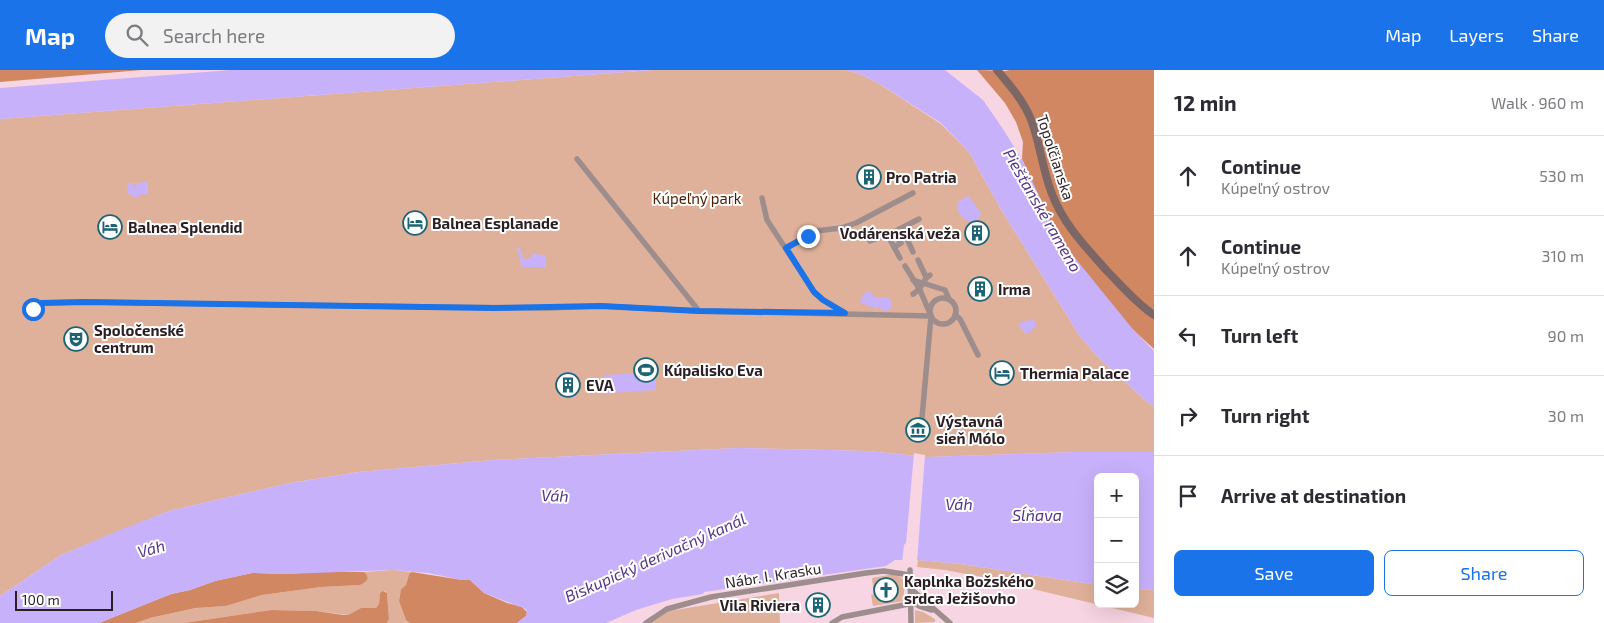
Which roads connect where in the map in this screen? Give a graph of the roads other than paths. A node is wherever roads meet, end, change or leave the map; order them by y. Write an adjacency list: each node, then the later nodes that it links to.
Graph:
1 (997, 70): 28 (main road, Topoľčianska)
2 (577, 159): 24 (street)
3 (913, 193): 13 (street)
4 (762, 198): 13 (street)
5 (918, 218): 6 (street)
6 (902, 228): 7 (street); 9 (street)
7 (894, 232): 8 (street); 11 (street)
8 (887, 234): 10 (street); 12 (street)
9 (907, 239): 11 (street); 14 (street)
10 (870, 241)
11 (900, 243): 12 (street)
12 (894, 247): 15 (street)
13 (786, 248): 25 (street)
14 (913, 252)
15 (900, 258)
16 (918, 260): 18 (street)
17 (905, 266): 19 (street)
18 (927, 278): 19 (street); 20 (street); 21 (street)
19 (913, 280): 20 (street)
20 (920, 290): 22 (street); 27 (street)
21 (948, 293): 26 (street); 27 (street)
22 (913, 294)
23 (33, 309): 24 (street)
24 (699, 311): 25 (street)
25 (845, 313): 27 (street)
26 (955, 315): 27 (street); 29 (street)
27 (931, 316): 30 (street)
28 (1154, 316)
29 (978, 355)
30 (922, 415)
31 (910, 588): 32 (street); 33 (street); 35 (street, Nábr. I. Krasku)
32 (918, 595): 33 (street); 34 (street)
33 (912, 603): 34 (street); 36 (street); 37 (street)
34 (934, 610): 38 (street)
35 (646, 623)
36 (832, 623)
37 (911, 623)
38 (950, 623)

